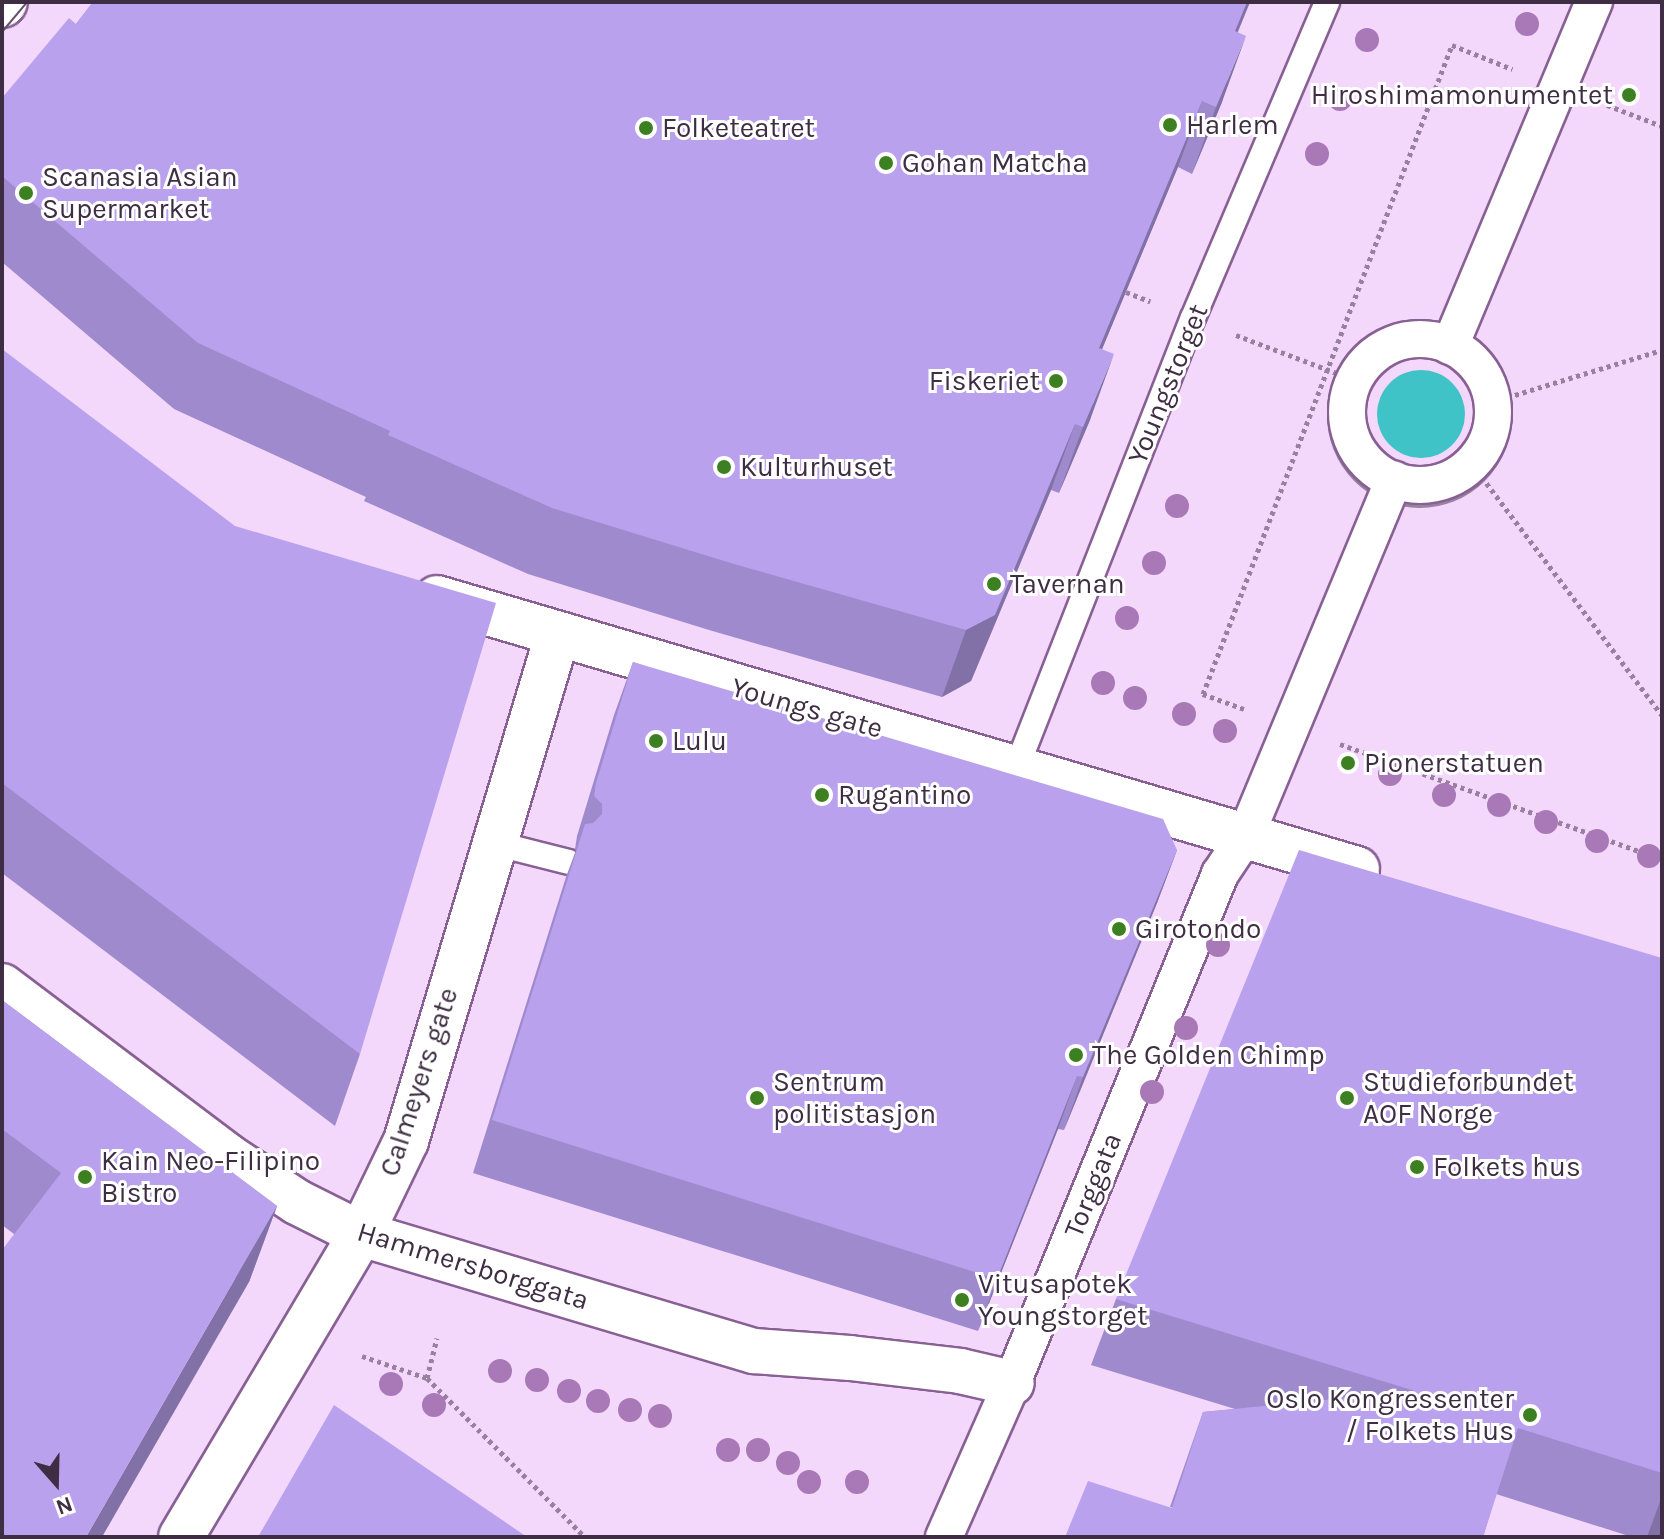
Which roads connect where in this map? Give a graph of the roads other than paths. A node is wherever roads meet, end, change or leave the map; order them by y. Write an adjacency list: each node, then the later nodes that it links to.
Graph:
1 (1327, 2): 7 (lane, Youngstorget)
2 (1594, 2): 3 (street)
3 (1453, 340): 4 (street); 4 (street)
4 (1390, 490): 8 (street)
5 (396, 584): 6 (main road, Youngs gate)
6 (557, 636): 7 (main road, Youngs gate); 9 (main road, Calmeyers gate)
7 (1016, 769): 8 (main road, Youngs gate)
8 (1246, 835): 11 (main road, Youngs gate); 14 (street, Torggata)
9 (494, 843): 10 (lane); 13 (main road, Calmeyers gate)
10 (569, 862)
11 (1392, 880)
12 (2, 986): 13 (main road, Hammersborggata)
13 (361, 1234): 14 (main road, Hammersborggata); 15 (main road, Calmeyers gate)
14 (1012, 1383): 16 (street, Torggata)
15 (181, 1537)
16 (944, 1537)

